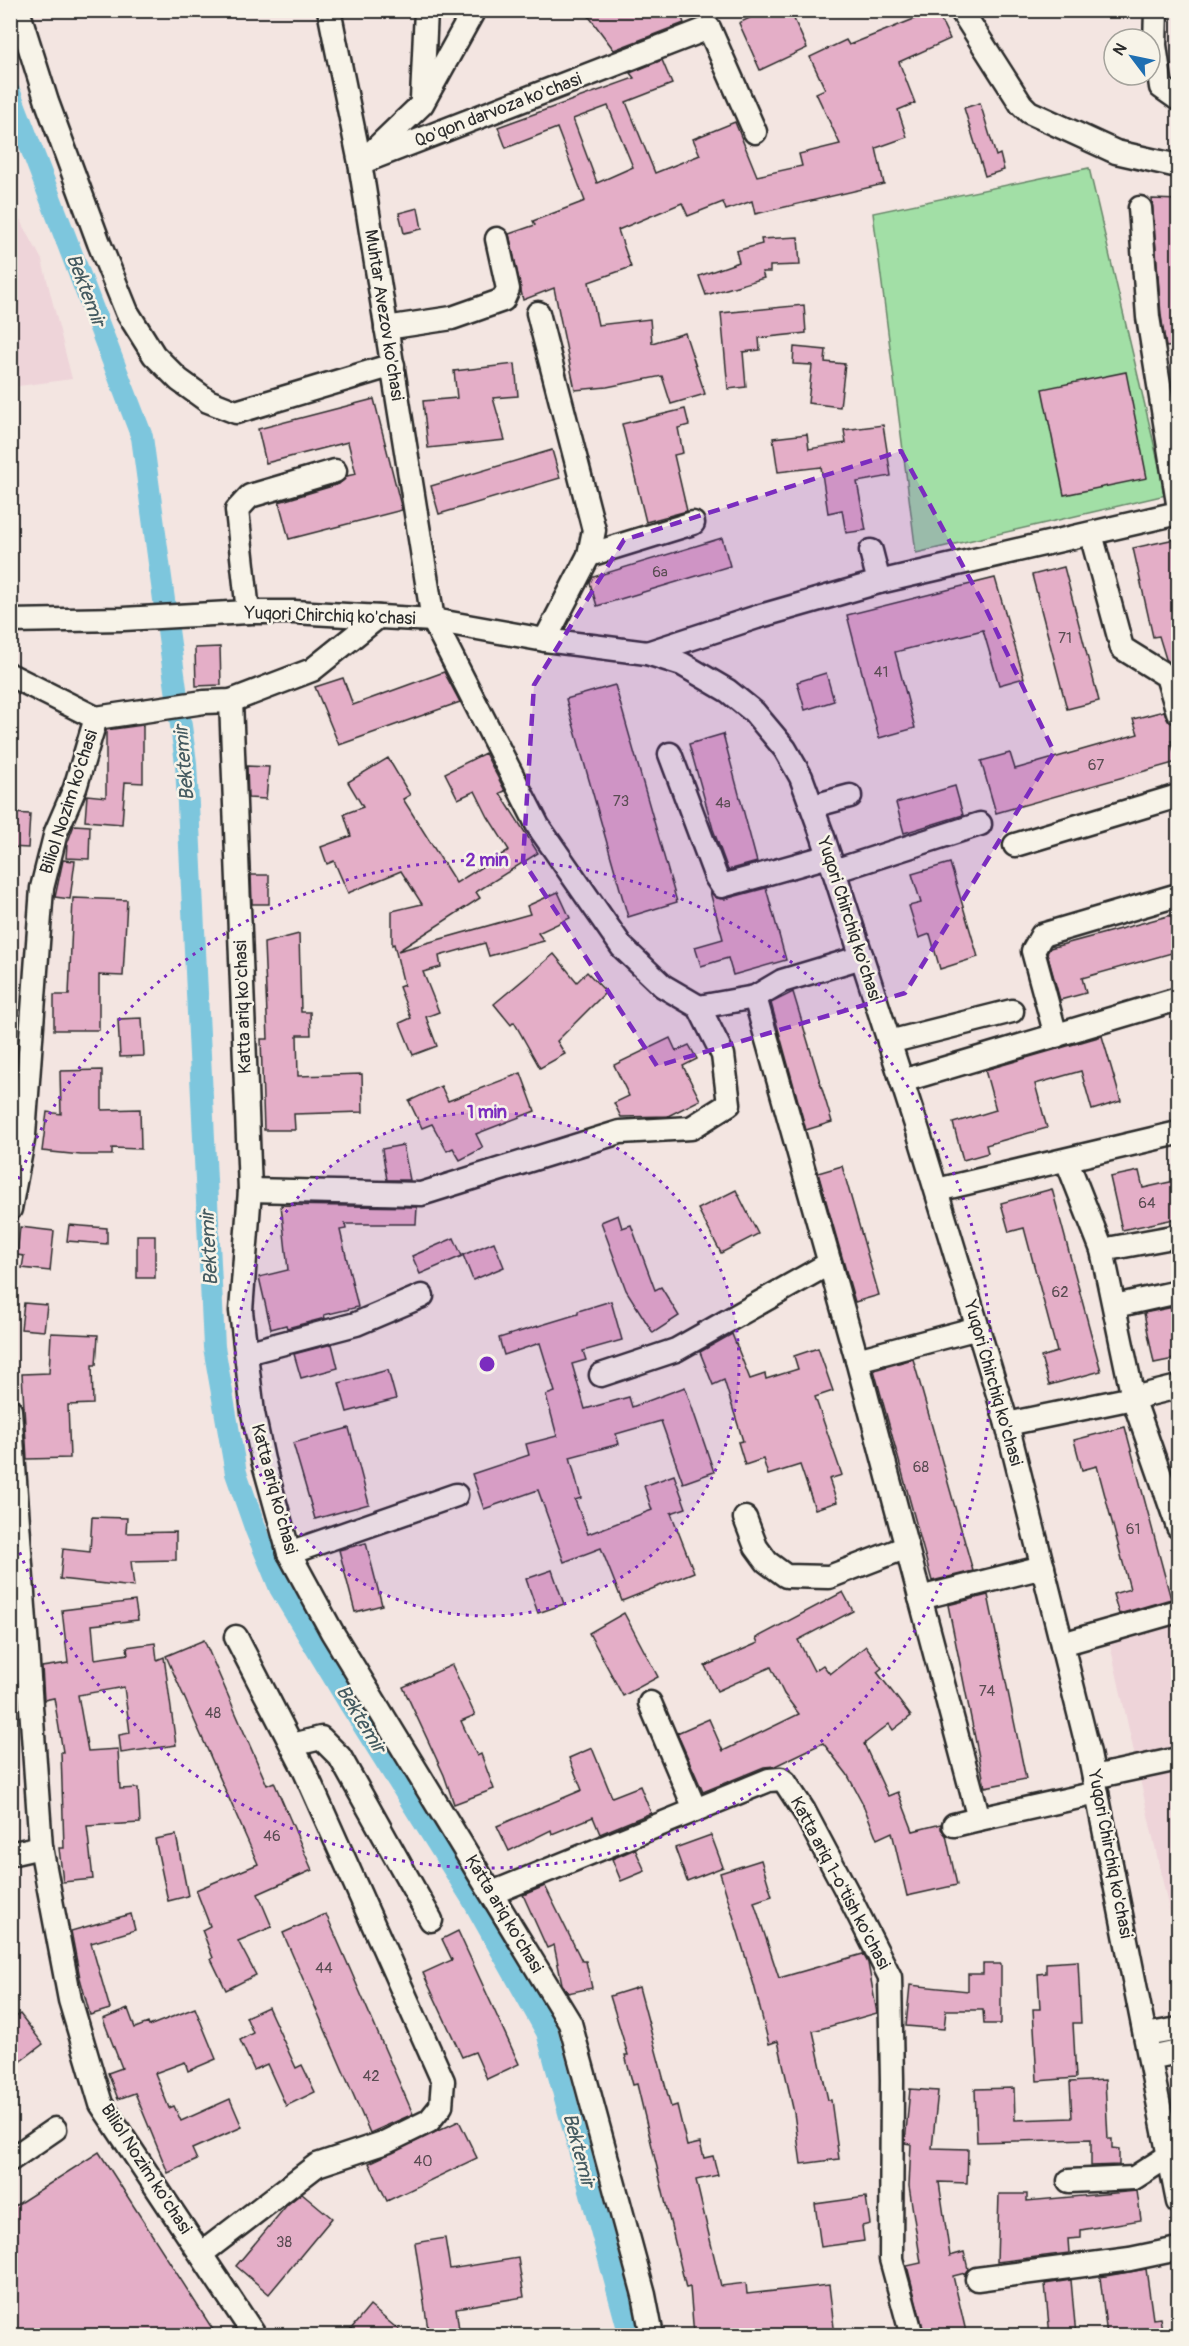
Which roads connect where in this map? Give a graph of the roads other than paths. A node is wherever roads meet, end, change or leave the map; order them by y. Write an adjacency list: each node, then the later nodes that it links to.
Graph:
1 (18, 10): 16 (street)
2 (329, 10): 10 (street, Muhtar Avezov ko'chasi)
3 (426, 10): 8 (street)
4 (474, 10): 8 (street, Qo'qon darvoza ko'chasi)
5 (961, 10): 11 (street)
6 (1156, 10): 7 (street)
7 (1179, 99)
8 (422, 104): 10 (street, Qo'qon darvoza ko'chasi)
9 (755, 132): 10 (street, Qo'qon darvoza ko'chasi)
10 (360, 163): 15 (street, Muhtar Avezov ko'chasi)
11 (1179, 166)
12 (1140, 208): 18 (street)
13 (497, 239): 15 (street)
14 (538, 313): 23 (street)
15 (386, 328): 16 (street, Muhtar Avezov ko'chasi)
16 (393, 365): 27 (street, Muhtar Avezov ko'chasi)
17 (335, 471): 25 (street)
18 (1179, 503)
19 (1179, 513): 21 (street, Yuqori Chirchiq ko'chasi)
20 (693, 523): 23 (street)
21 (1091, 534): 24 (street, Yuqori Chirchiq ko'chasi); 33 (street)
22 (871, 551): 24 (street)
23 (589, 555): 29 (street)
24 (879, 582): 30 (street, Yuqori Chirchiq ko'chasi)
25 (248, 612): 26 (street, Yuqori Chirchiq ko'chasi); 28 (street, Yuqori Chirchiq ko'chasi)
26 (378, 617): 27 (street, Yuqori Chirchiq ko'chasi); 32 (street)
27 (433, 620): 29 (street, Yuqori Chirchiq ko'chasi); 46 (street, Muhtar Avezov ko'chasi)
28 (10, 621)
29 (544, 640): 30 (street, Yuqori Chirchiq ko'chasi)
30 (647, 653): 38 (street, Yuqori Chirchiq ko'chasi)
31 (10, 675): 34 (street)
32 (231, 700): 34 (street); 53 (street, Katta ariq ko'chasi)
33 (1179, 712)
34 (96, 718): 55 (street, Biliol Nozim ko'chasi)
35 (670, 754): 41 (street)
36 (1179, 795): 40 (street)
37 (850, 796): 38 (street)
38 (813, 806): 41 (street, Yuqori Chirchiq ko'chasi)
39 (980, 824): 41 (street)
40 (1015, 845)
41 (832, 864): 43 (street, Yuqori Chirchiq ko'chasi)
42 (1179, 895): 48 (street)
43 (862, 957): 44 (street); 49 (street, Yuqori Chirchiq ko'chasi)
44 (755, 997): 46 (street); 58 (street)
45 (1179, 999): 48 (street)
46 (699, 1007): 53 (street)
47 (1012, 1011): 49 (street)
48 (1056, 1035): 50 (street)
49 (889, 1042): 50 (street, Yuqori Chirchiq ko'chasi)
50 (902, 1081): 54 (street, Yuqori Chirchiq ko'chasi)
51 (1179, 1133): 52 (street)
52 (1067, 1161): 54 (street); 57 (street)
53 (250, 1190): 63 (street, Katta ariq ko'chasi)
54 (937, 1190): 62 (street, Yuqori Chirchiq ko'chasi)
55 (10, 1209)
56 (1179, 1236): 57 (street)
57 (1102, 1250): 61 (street)
58 (830, 1263): 64 (street); 65 (street)
59 (1179, 1292): 61 (street)
60 (422, 1296): 63 (street)
61 (1115, 1306): 67 (street)
62 (978, 1328): 64 (street); 69 (street, Yuqori Chirchiq ko'chasi)
63 (246, 1353): 75 (street, Katta ariq ko'chasi)
64 (857, 1360): 74 (street)
65 (601, 1375)
66 (1179, 1387): 67 (street)
67 (1133, 1398): 69 (street); 73 (street)
68 (10, 1410): 70 (street, Biliol Nozim ko'chasi)
69 (1007, 1424): 76 (street, Yuqori Chirchiq ko'chasi)
70 (13, 1468): 88 (street, Biliol Nozim ko'chasi)
71 (456, 1495): 75 (street)
72 (744, 1518): 74 (street)
73 (1179, 1527)
74 (907, 1547): 77 (street)
75 (289, 1553): 90 (street, Katta ariq ko'chasi)
76 (1043, 1567): 77 (street); 80 (street, Yuqori Chirchiq ko'chasi)
77 (920, 1598): 86 (street)
78 (1179, 1611): 80 (street)
79 (236, 1637): 82 (street)
80 (1062, 1644): 84 (street, Yuqori Chirchiq ko'chasi)
81 (650, 1703): 85 (street)
82 (292, 1745): 91 (street); 102 (street)
83 (1179, 1759): 84 (street)
84 (1096, 1785): 86 (street); 93 (street, Yuqori Chirchiq ko'chasi)
85 (695, 1809): 90 (street, Katta ariq 1-o'tish ko'chasi); 106 (street, Katta ariq 1-o'tish ko'chasi)
86 (980, 1819): 87 (street)
87 (954, 1825)
88 (41, 1847): 89 (street); 102 (street, Biliol Nozim ko'chasi)
89 (10, 1854)
90 (492, 1893): 105 (street, Katta ariq ko'chasi)
91 (431, 1920)
92 (1179, 2030): 93 (street)
93 (1146, 2035): 95 (street, Yuqori Chirchiq ko'chasi)
94 (1179, 2052): 95 (street)
95 (1150, 2058): 97 (street, Yuqori Chirchiq ko'chasi)
96 (55, 2129): 98 (street)
97 (1174, 2154): 99 (street); 100 (street, Yuqori Chirchiq ko'chasi)
98 (10, 2160)
99 (1069, 2181)
100 (1179, 2202)
101 (1179, 2249): 103 (street)
102 (201, 2254): 104 (street, Biliol Nozim ko'chasi)
103 (977, 2279)
104 (255, 2336)
105 (652, 2336)
106 (912, 2336)

